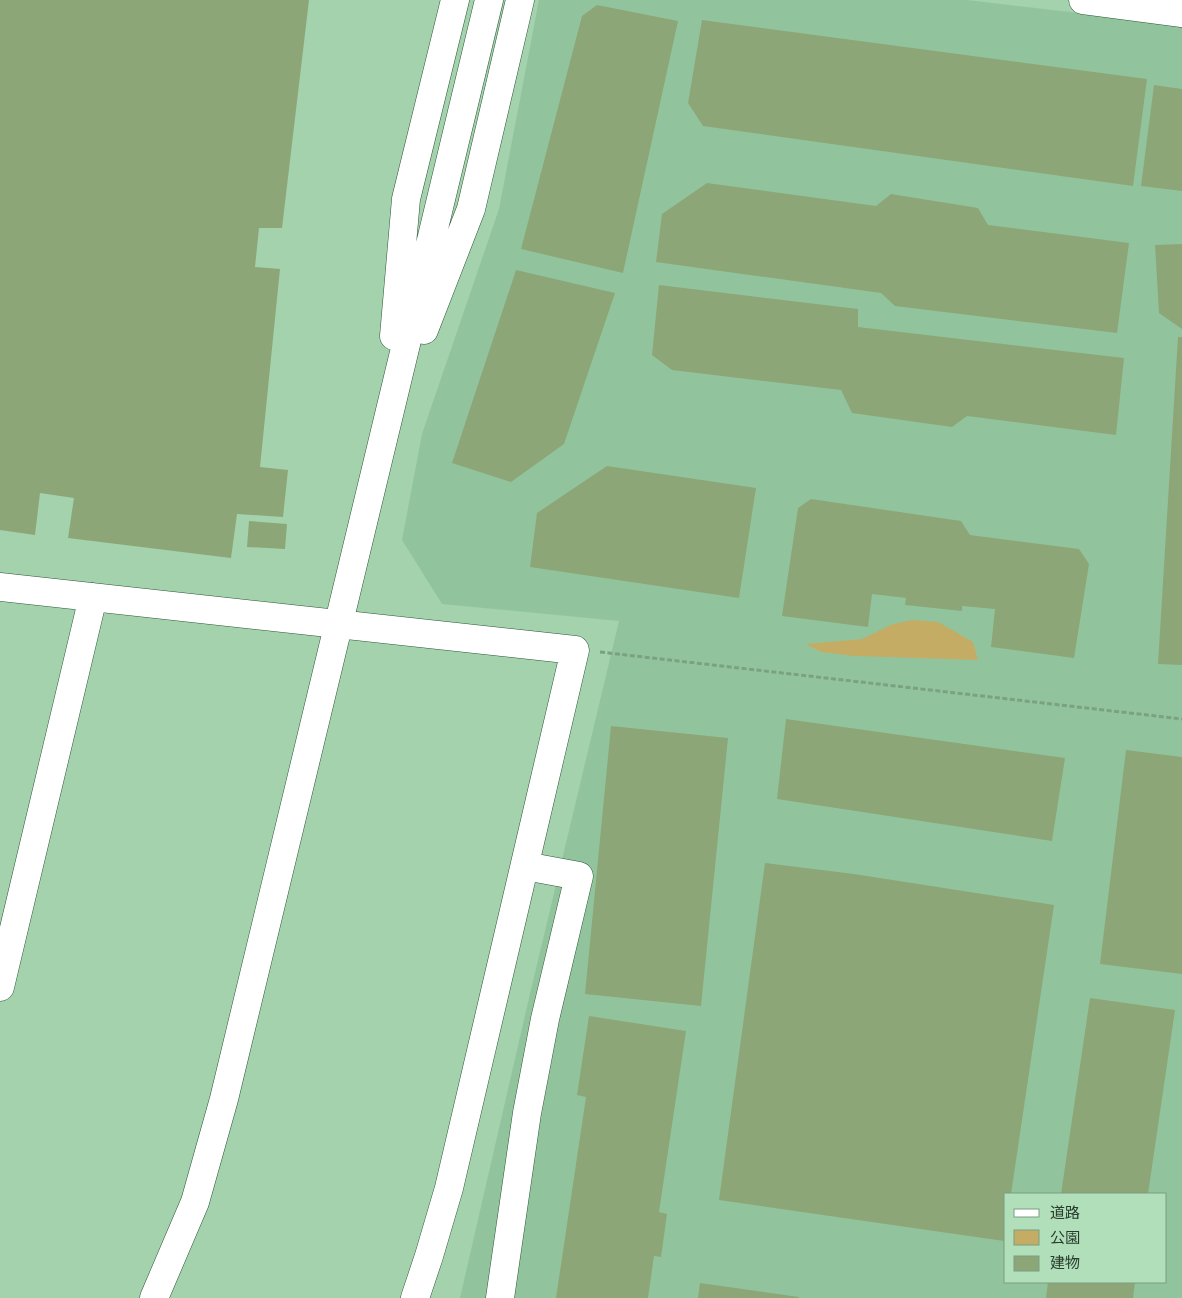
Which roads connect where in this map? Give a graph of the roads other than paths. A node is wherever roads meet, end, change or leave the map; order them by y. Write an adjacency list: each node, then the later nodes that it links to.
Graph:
1 (455, 0): 6 (street)
2 (489, 0): 6 (street)
3 (520, 0): 6 (street)
4 (1083, 0): 5 (street)
5 (1182, 13)
6 (385, 432): 9 (street)
7 (0, 587): 8 (street)
8 (93, 597): 9 (street); 11 (street)
9 (338, 624): 10 (street); 12 (street)
10 (525, 866): 13 (street); 14 (street)
11 (0, 987)
12 (154, 1298)
13 (415, 1298)
14 (500, 1298)

